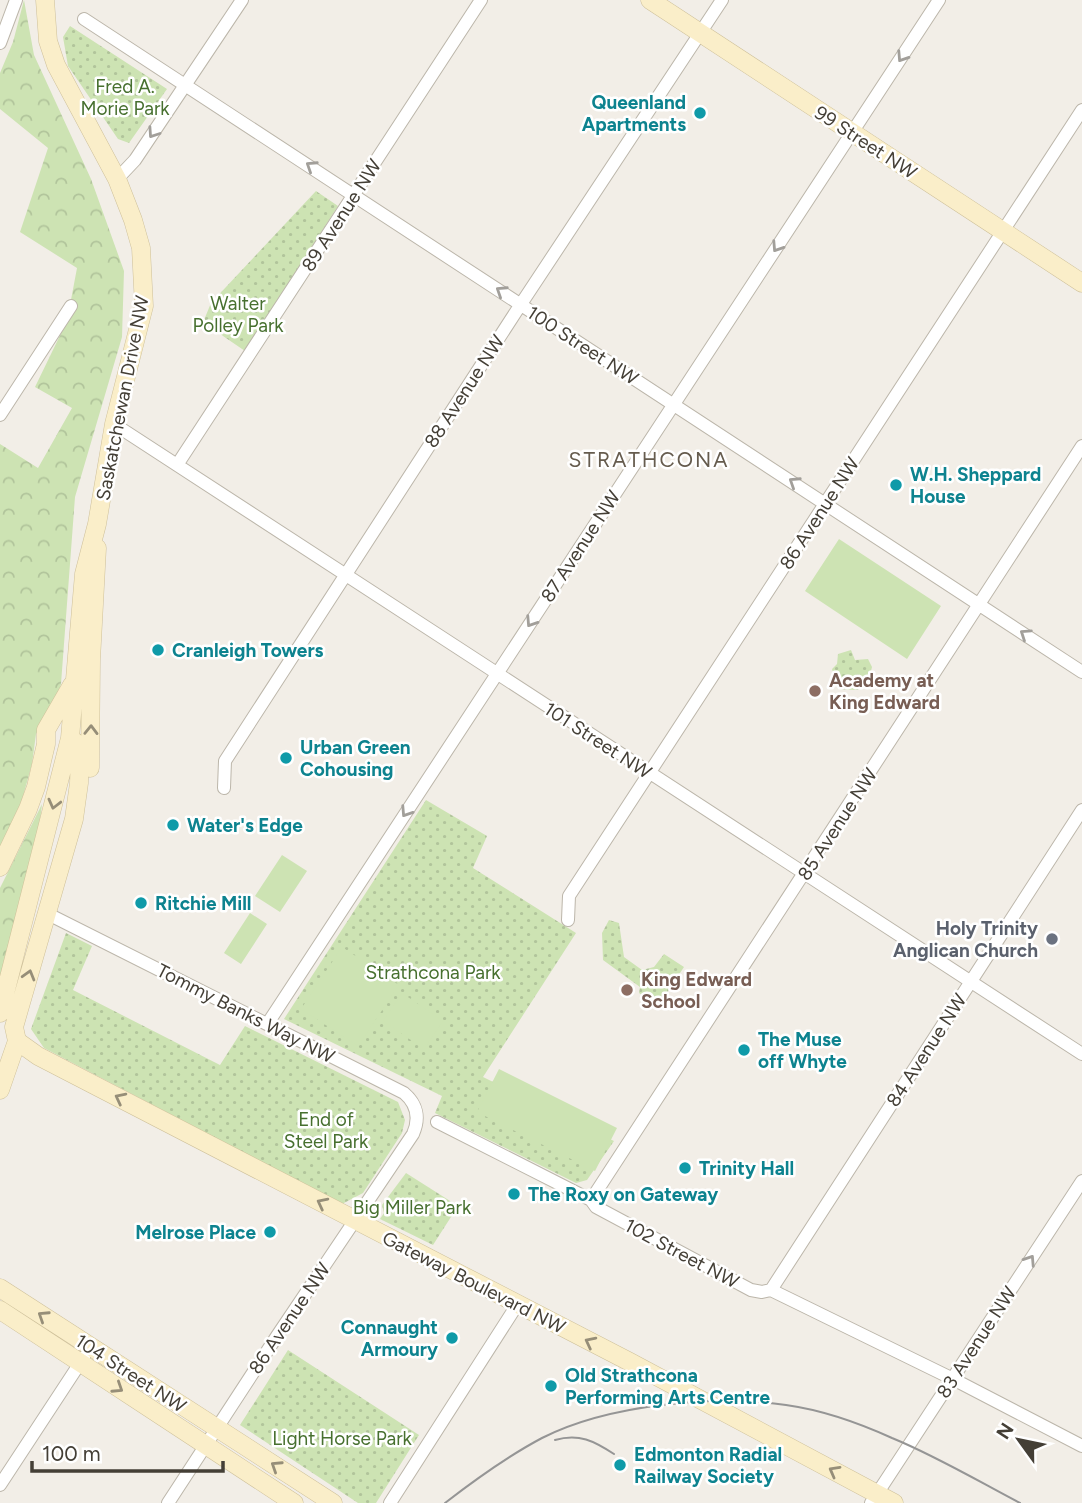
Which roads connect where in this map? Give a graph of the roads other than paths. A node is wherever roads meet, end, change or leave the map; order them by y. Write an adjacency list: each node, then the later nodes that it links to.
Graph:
1 (16, 0): 10 (street)
2 (45, 0): 14 (main road, Saskatchewan Drive NW)
3 (242, 0): 11 (street)
4 (481, 0): 15 (street, 89 Avenue NW)
5 (650, 0): 9 (main road, 99 Street NW)
6 (722, 0): 9 (street, 88 Avenue NW)
7 (939, 0): 13 (street, 87 Avenue NW, one-way to 13)
8 (84, 19): 11 (street, 100 Street NW)
9 (700, 33): 13 (main road, 99 Street NW); 18 (street, 88 Avenue NW)
10 (0, 43)
11 (186, 85): 14 (street, one-way to 14); 15 (street, 100 Street NW, one-way to 11)
12 (1082, 110): 16 (street, 86 Avenue NW)
13 (852, 133): 16 (main road, 99 Street NW); 20 (street, 87 Avenue NW, one-way to 20)
14 (117, 179): 22 (main road, Saskatchewan Drive NW)
15 (354, 195): 18 (street, 100 Street NW, one-way to 15); 24 (street, 89 Avenue NW)
16 (1003, 232): 17 (main road, 99 Street NW); 25 (street, 86 Avenue NW)
17 (1082, 284)
18 (521, 304): 20 (street, 100 Street NW); 27 (street, 88 Avenue NW)
19 (71, 306): 21 (street)
20 (674, 404): 25 (street, 100 Street NW, one-way to 20); 30 (street, 87 Avenue NW, one-way to 30)
21 (0, 415)
22 (114, 424): 24 (street, 101 Street NW); 26 (main road, Saskatchewan Drive NW)
23 (1082, 446): 28 (street, 85 Avenue NW)
24 (177, 465): 27 (street, 101 Street NW)
25 (825, 503): 28 (street, 100 Street NW); 34 (street, 86 Avenue NW)
26 (97, 524): 31 (main road, Saskatchewan Drive NW); 37 (main road, Saskatchewan Drive NW, one-way to 26)
27 (345, 576): 30 (street, 101 Street NW); 35 (street, 88 Avenue NW)
28 (979, 604): 29 (street, 100 Street NW, one-way to 28); 39 (street, 85 Avenue NW)
29 (1082, 672)
30 (496, 674): 34 (street, 101 Street NW); 44 (street, 87 Avenue NW, one-way to 44)
31 (76, 675): 32 (main road, Saskatchewan Drive NW); 33 (main road)
32 (70, 738): 33 (main road); 37 (main road, Saskatchewan Drive NW); 43 (main road, Saskatchewan Drive NW, one-way to 43)
33 (46, 744): 38 (main road)
34 (649, 773): 39 (street, 101 Street NW); 41 (street, 86 Avenue NW)
35 (224, 788)
36 (1082, 810): 42 (street, 84 Avenue NW)
37 (74, 819): 40 (main road, Saskatchewan Drive NW)
38 (0, 867)
39 (805, 874): 42 (street, 101 Street NW); 52 (street, 85 Avenue NW)
40 (46, 913): 44 (street, Tommy Banks Way NW); 45 (main road, Saskatchewan Drive NW, one-way to 40)
41 (568, 920)
42 (971, 981): 46 (street, 101 Street NW); 55 (street, 84 Avenue NW)
43 (0, 1013)
44 (268, 1023): 50 (street, Tommy Banks Way NW)
45 (17, 1041): 47 (main road); 48 (main road, Saskatchewan Drive NW); 53 (main road, Gateway Boulevard NW, one-way to 45)
46 (1082, 1054)
47 (0, 1060)
48 (0, 1090)
49 (437, 1122): 52 (street, 102 Street NW)
50 (413, 1134): 53 (street, 86 Avenue NW)
51 (1082, 1181): 60 (street, 83 Avenue NW, one-way to 51)
52 (591, 1200): 55 (street, 102 Street NW)
53 (355, 1220): 56 (main road, Gateway Boulevard NW); 61 (street, 86 Avenue NW)
54 (0, 1288): 58 (main road, 104 Street NW, one-way to 54)
55 (771, 1290): 60 (street, 102 Street NW)
56 (517, 1305): 65 (main road, Gateway Boulevard NW, one-way to 56); 69 (street)
57 (0, 1310): 59 (main road, 104 Street NW)
58 (90, 1347): 59 (street); 61 (main road, 104 Street NW)
59 (80, 1363): 62 (main road, 104 Street NW, one-way to 62); 64 (street)
60 (953, 1379): 63 (street, 102 Street NW); 65 (street, 83 Avenue NW)
61 (217, 1428): 62 (street, 86 Avenue NW); 68 (main road, 104 Street NW, one-way to 61)
62 (205, 1445): 66 (street, 86 Avenue NW); 67 (main road, 104 Street NW)
63 (1082, 1446)
64 (0, 1485)
65 (874, 1499): 70 (main road, Gateway Boulevard NW)
66 (169, 1503)
67 (294, 1503)
68 (333, 1503)
69 (390, 1503)
70 (894, 1503)

